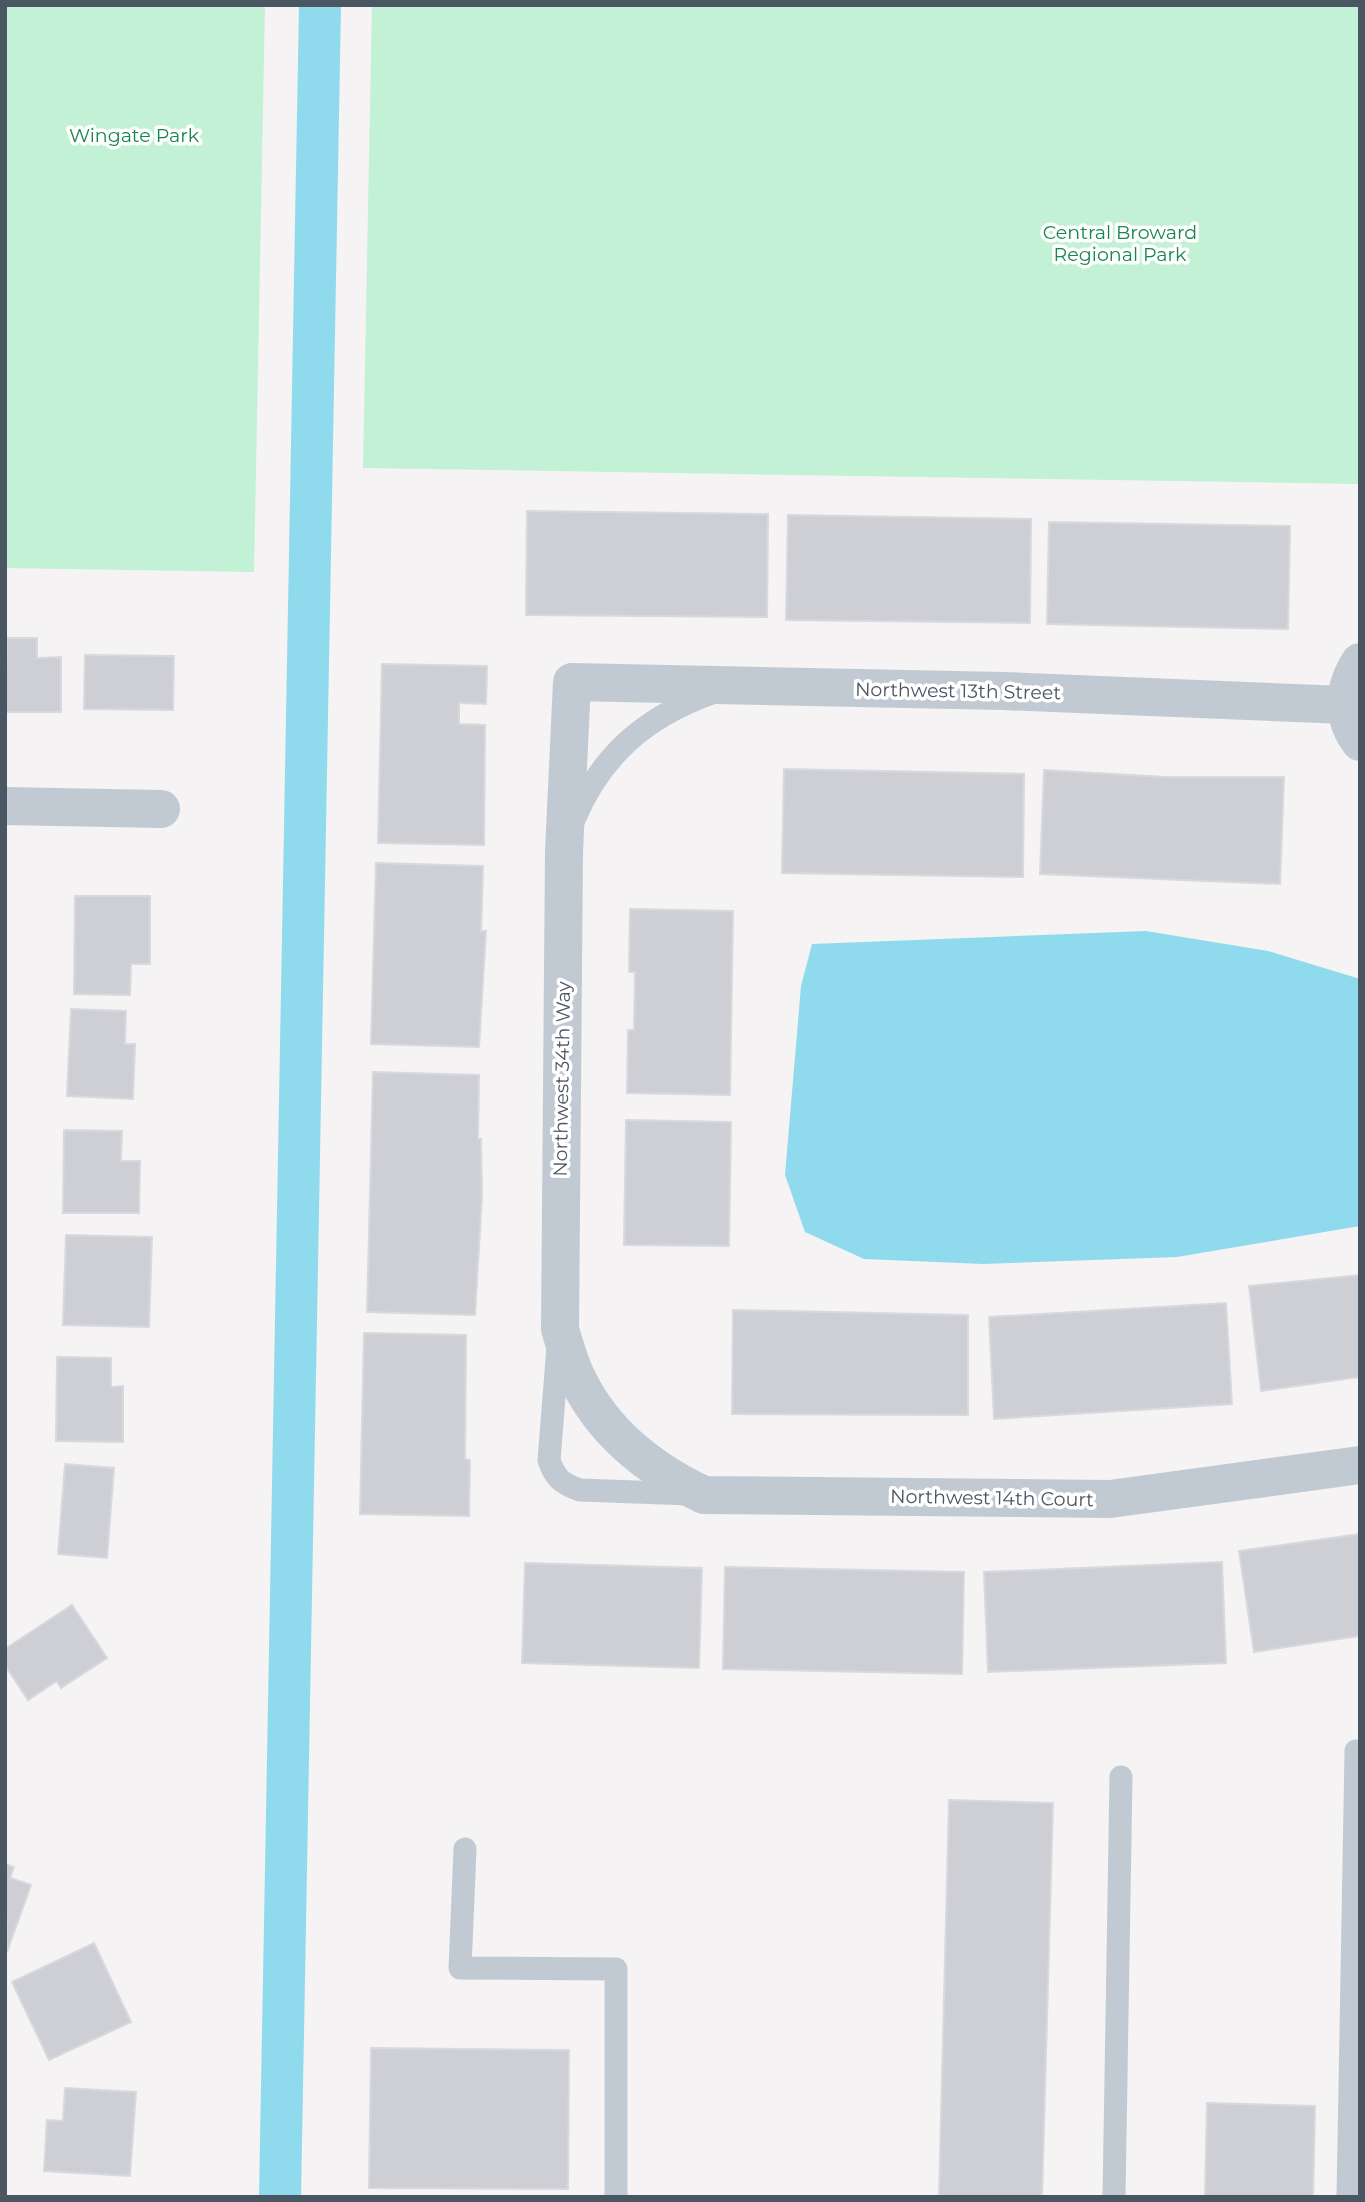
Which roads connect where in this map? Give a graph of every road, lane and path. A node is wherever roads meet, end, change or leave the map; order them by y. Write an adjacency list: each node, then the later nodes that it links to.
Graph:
1 (1360, 662): 4 (street)
2 (572, 682): 3 (street, Northwest 13th Street); 8 (street, Northwest 34th Way)
3 (742, 687): 4 (street, Northwest 13th Street); 8 (lane)
4 (1345, 705): 5 (street)
5 (1360, 743)
6 (5, 806): 7 (street)
7 (161, 809)
8 (564, 852): 9 (street, Northwest 34th Way)
9 (560, 1329): 10 (street, Northwest 34th Way); 12 (lane)
10 (635, 1452): 12 (street, Northwest 14th Court)
11 (1360, 1465): 12 (street, Northwest 14th Court)
12 (704, 1495)
13 (1356, 1751): 15 (lane)
14 (1121, 1776): 19 (lane)
15 (1357, 1825): 17 (lane)
16 (466, 1849): 18 (lane)
17 (1354, 2156): 20 (lane)
18 (615, 2197)
19 (1114, 2197)
20 (1348, 2197)

